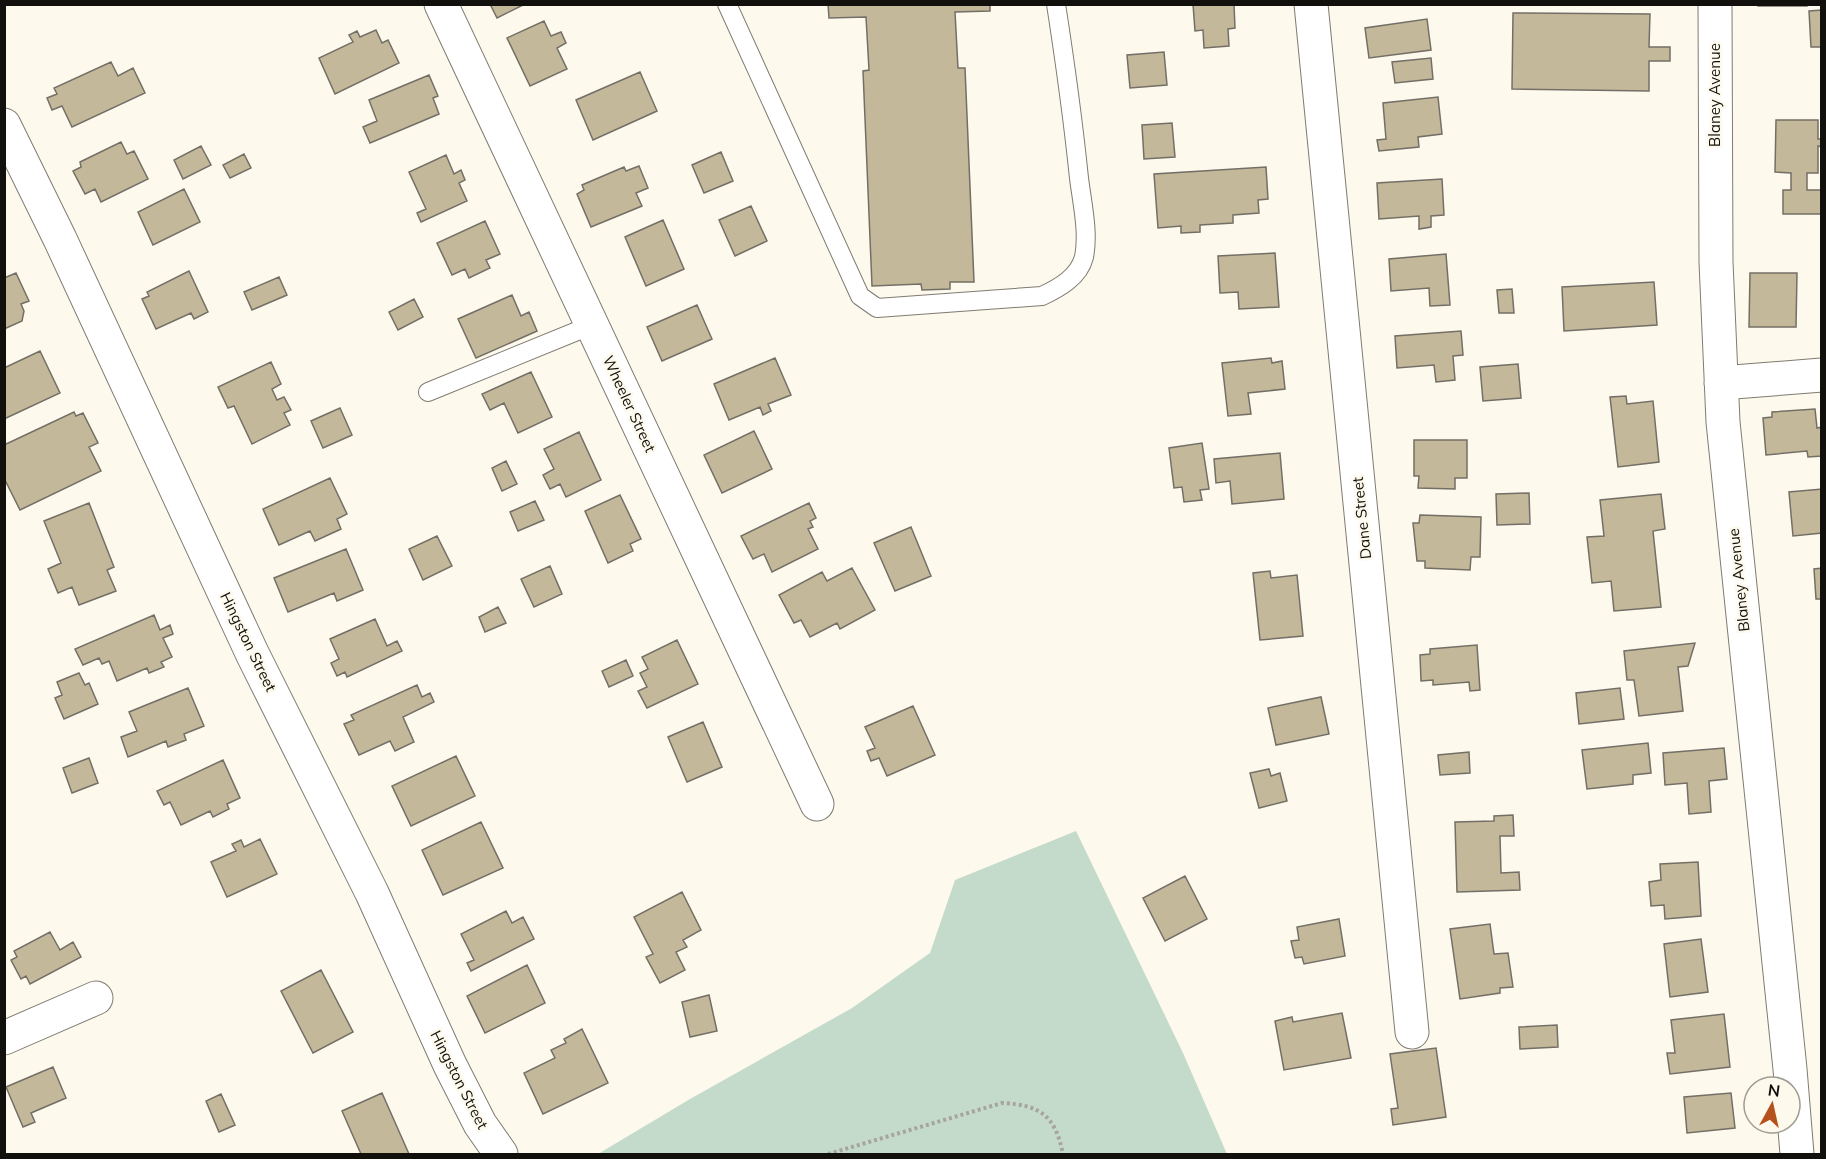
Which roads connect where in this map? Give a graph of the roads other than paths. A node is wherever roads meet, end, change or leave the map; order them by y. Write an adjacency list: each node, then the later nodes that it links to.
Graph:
1 (441, 4): 7 (street, Wheeler Street)
2 (728, 4): 3 (lane)
3 (1056, 4)
4 (1311, 4): 13 (street, Dane Street)
5 (1715, 4): 9 (street, Blaney Avenue)
6 (4, 124): 15 (street, Hingston Street)
7 (592, 325): 10 (lane); 11 (street, Wheeler Street)
8 (1821, 375): 9 (street)
9 (1721, 383): 16 (street, Blaney Avenue)
10 (428, 393)
11 (817, 804)
12 (96, 998): 14 (street)
13 (1412, 1032)
14 (4, 1038)
15 (501, 1155)
16 (1797, 1155)

